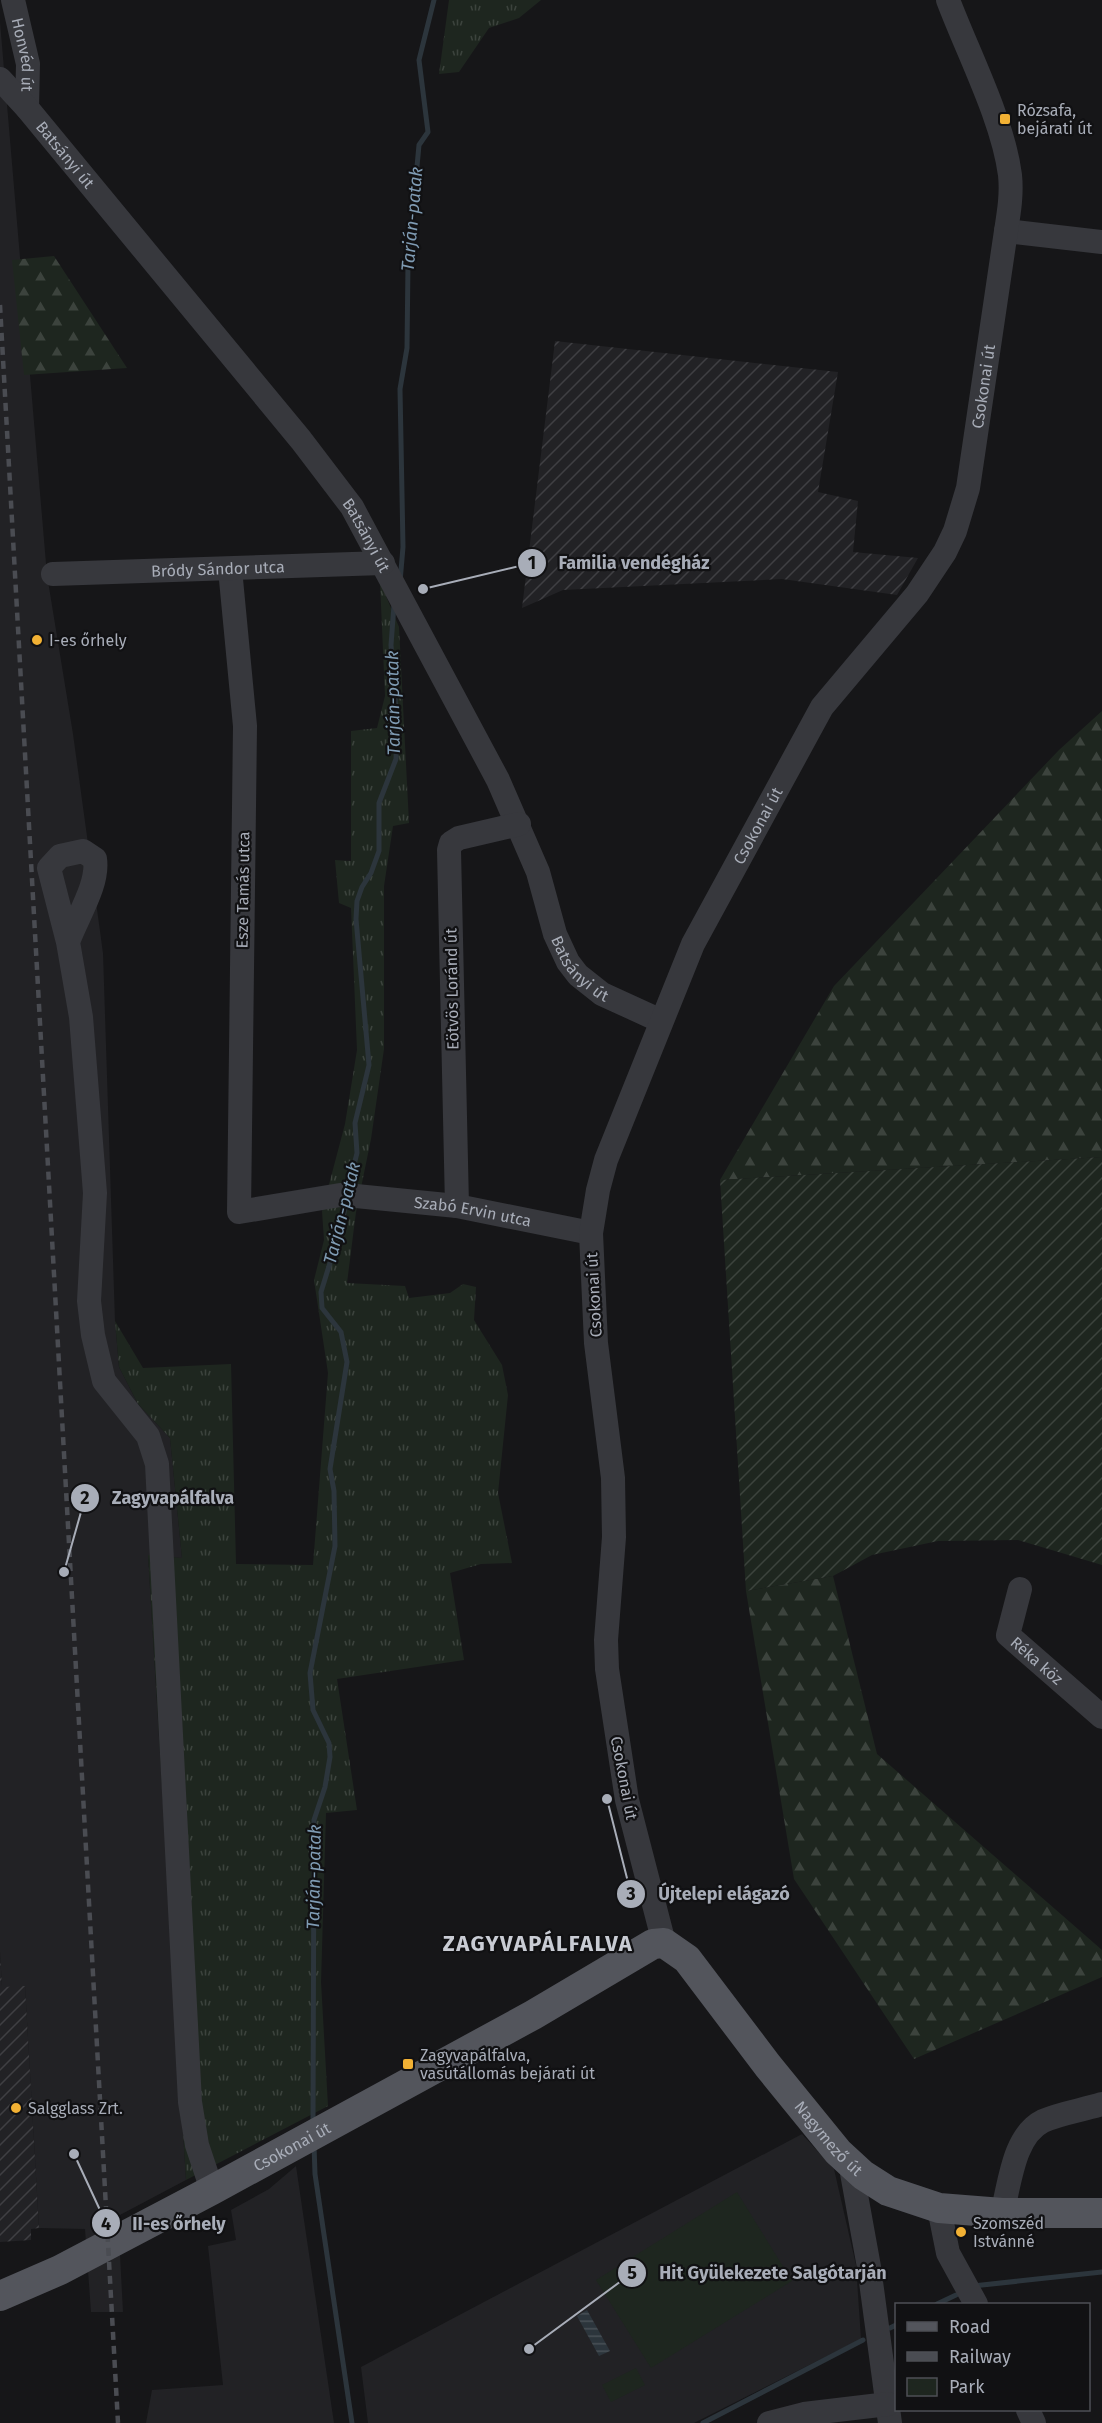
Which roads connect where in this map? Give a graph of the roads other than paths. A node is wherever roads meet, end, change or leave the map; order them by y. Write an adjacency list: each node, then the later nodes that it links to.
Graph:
1 (14, 0): 4 (street, Honvéd út)
2 (948, 0): 5 (street, Csokonai út)
3 (0, 80): 4 (street, Batsányi út)
4 (27, 108): 8 (street, Batsányi út)
5 (1006, 231): 6 (street); 12 (street, Csokonai út)
6 (1101, 240)
7 (230, 569): 8 (street, Bródy Sándor utca); 9 (street, Bródy Sándor utca); 14 (street, Esze Tamás utca)
8 (388, 571): 10 (street, Batsányi út)
9 (53, 574)
10 (519, 824): 12 (street, Batsányi út); 13 (street, Eötvös Loránd út)
11 (68, 942): 21 (street)
12 (661, 1021): 15 (street, Csokonai út)
13 (457, 1206): 14 (street, Szabó Ervin utca); 15 (street, Szabó Ervin utca)
14 (239, 1212)
15 (591, 1233): 18 (street, Csokonai út)
16 (1020, 1589): 17 (street, Réka köz)
17 (1102, 1717)
18 (664, 1943): 20 (main road, Nagymező út); 21 (main road, Csokonai út)
19 (1102, 2104): 24 (street)
20 (850, 2162): 23 (main road, Nagymező út); 29 (street)
21 (212, 2190): 28 (main road, Csokonai út)
22 (1102, 2200): 25 (street, Nagymező út)
23 (939, 2208): 24 (main road, Nagymező út); 27 (street)
24 (1002, 2213): 25 (main road, Nagymező út)
25 (1060, 2213): 26 (main road, Nagymező út)
26 (1102, 2213)
27 (971, 2295)
28 (0, 2296)
29 (889, 2414): 30 (street)
30 (769, 2423)

